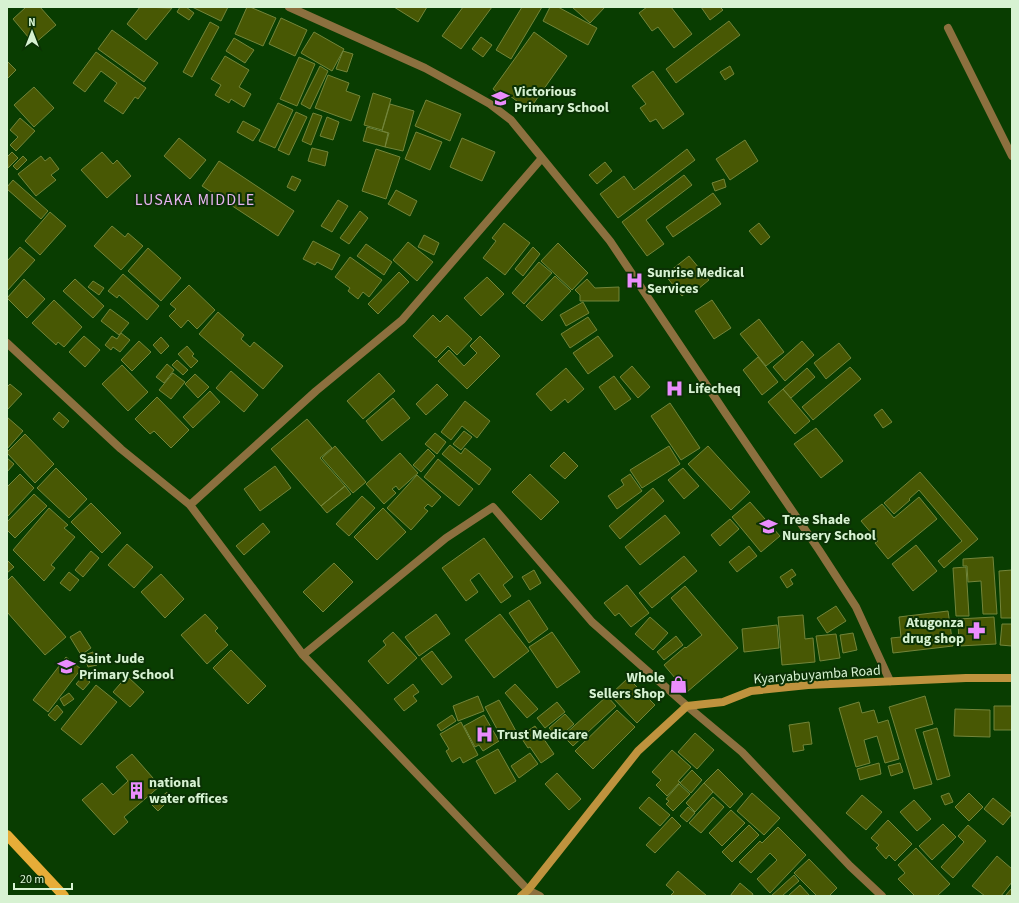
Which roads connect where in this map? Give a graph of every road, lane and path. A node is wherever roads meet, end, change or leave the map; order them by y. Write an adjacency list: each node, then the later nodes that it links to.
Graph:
1 (289, 7): 4 (street)
2 (948, 28): 3 (street)
3 (1012, 156)
4 (542, 158): 6 (street); 9 (street)
5 (7, 343): 6 (street)
6 (190, 505): 7 (street)
7 (303, 655): 10 (street); 12 (street)
8 (1012, 678): 9 (street, Kyaryabuyamba Road)
9 (890, 681): 10 (street, Kyaryabuyamba Road)
10 (687, 706): 12 (street); 16 (street)
11 (7, 835): 13 (main road)
12 (528, 890): 14 (street); 15 (street)
13 (64, 896)
14 (521, 896)
15 (540, 896)
16 (882, 896)

